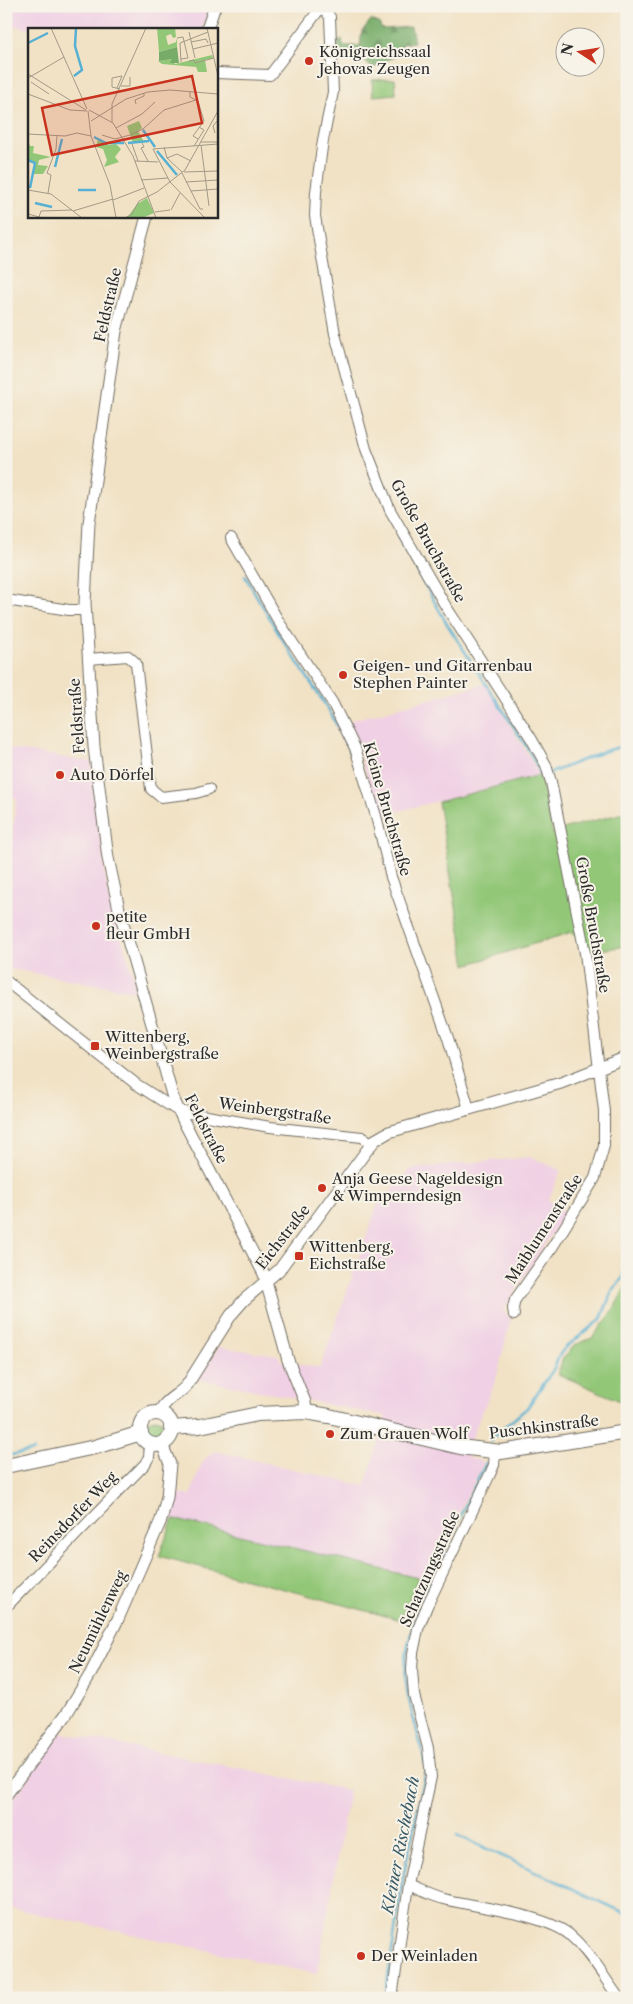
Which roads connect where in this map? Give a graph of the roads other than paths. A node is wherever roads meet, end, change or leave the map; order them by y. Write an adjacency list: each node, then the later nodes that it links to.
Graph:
1 (215, 6): 3 (street)
2 (322, 6): 4 (street); 13 (street, Große Bruchstraße)
3 (207, 28)
4 (218, 73)
5 (146, 218): 8 (street, Feldstraße)
6 (231, 538): 14 (street, Kleine Bruchstraße)
7 (6, 600): 8 (street)
8 (85, 610): 9 (street, Feldstraße)
9 (88, 659): 10 (street); 15 (street, Feldstraße)
10 (209, 788)
11 (6, 981): 15 (street, Weinbergstraße)
12 (627, 1057): 13 (street, Eichstraße)
13 (598, 1069): 14 (street, Eichstraße); 18 (street, Maiblumenstraße)
14 (470, 1109): 16 (street, Eichstraße)
15 (178, 1111): 16 (street, Weinbergstraße); 17 (street, Feldstraße)
16 (372, 1143): 17 (street, Eichstraße)
17 (267, 1281): 19 (street, Feldstraße); 20 (street, Eichstraße)
18 (514, 1315)
19 (306, 1412): 21 (main road, Puschkinstraße); 25 (main road, Puschkinstraße)
20 (159, 1414): 21 (main road); 23 (main road)
21 (171, 1428): 24 (main road)
22 (627, 1432): 25 (main road, Puschkinstraße)
23 (141, 1433): 24 (main road); 26 (main road)
24 (156, 1444): 27 (street, Reinsdorfer Weg); 28 (street, Neumühlenweg)
25 (491, 1451): 29 (street, Schatzungsstraße)
26 (6, 1466)
27 (6, 1607)
28 (6, 1795)
29 (408, 1885): 30 (street, Schatzungsstraße); 31 (street)
30 (392, 1998)
31 (620, 1998)

